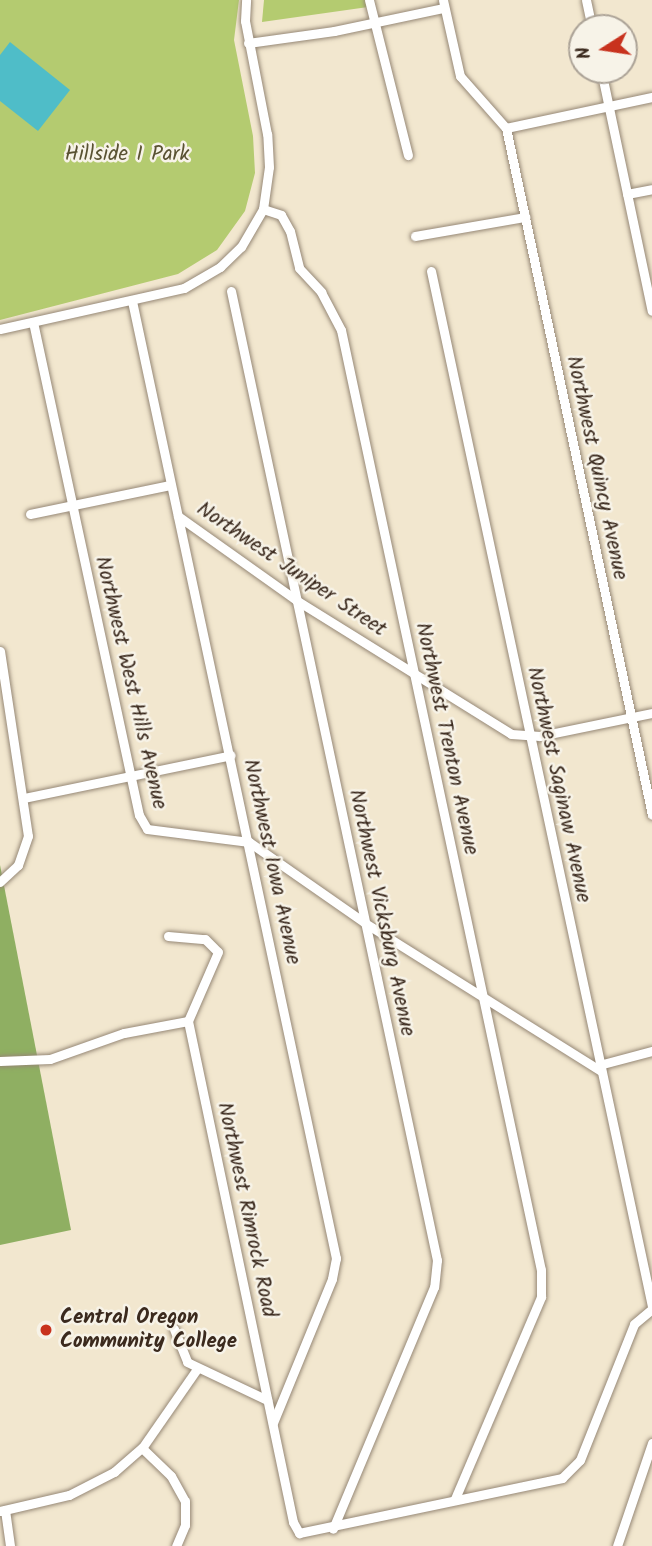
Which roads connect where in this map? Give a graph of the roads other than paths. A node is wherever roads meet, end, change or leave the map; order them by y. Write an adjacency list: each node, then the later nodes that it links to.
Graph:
1 (246, 0): 5 (street)
2 (369, 0): 4 (street)
3 (443, 4): 4 (street); 9 (street)
4 (374, 23): 5 (street); 10 (street)
5 (248, 43): 13 (street)
6 (604, 84): 8 (street)
7 (652, 97): 8 (street)
8 (608, 106): 9 (street); 12 (street)
9 (506, 128): 14 (street, Northwest Quincy Avenue)
10 (408, 155)
11 (652, 189): 12 (street)
12 (627, 194): 19 (street)
13 (262, 209): 18 (street); 28 (street, Northwest Trenton Avenue)
14 (525, 218): 15 (street); 30 (street, Northwest Quincy Avenue)
15 (415, 236)
16 (431, 271): 31 (street, Northwest Saginaw Avenue)
17 (231, 291): 26 (street, Northwest Vicksburg Avenue)
18 (132, 301): 20 (street); 22 (street, Northwest Iowa Avenue)
19 (652, 311)
20 (33, 322): 21 (street); 23 (street, Northwest West Hills Avenue)
21 (0, 329)
22 (170, 485): 23 (street); 25 (street, Northwest Iowa Avenue)
23 (71, 505): 24 (street); 33 (street, Northwest West Hills Avenue)
24 (30, 514)
25 (178, 516): 26 (street, Northwest Juniper Street); 32 (street, Northwest Iowa Avenue)
26 (296, 600): 28 (street, Northwest Juniper Street); 38 (street, Northwest Vicksburg Avenue)
27 (0, 651): 34 (street)
28 (413, 671): 31 (street, Northwest Juniper Street); 40 (street, Northwest Trenton Avenue)
29 (652, 713): 30 (street, Northwest Juniper Street)
30 (631, 718): 31 (street, Northwest Juniper Street); 35 (street, Northwest Quincy Avenue)
31 (530, 737): 44 (street, Northwest Saginaw Avenue)
32 (231, 755): 33 (street); 36 (street, Northwest Iowa Avenue)
33 (131, 777): 34 (street); 36 (street, Northwest West Hills Avenue)
34 (24, 798): 37 (street)
35 (652, 815)
36 (249, 842): 38 (street, Northwest West Hills Avenue); 50 (street, Northwest Iowa Avenue)
37 (0, 882)
38 (365, 923): 40 (street, Northwest West Hills Avenue); 55 (street, Northwest Vicksburg Avenue)
39 (168, 936): 41 (street)
40 (483, 997): 44 (street, Northwest West Hills Avenue); 53 (street, Northwest Trenton Avenue)
41 (188, 1021): 43 (street); 49 (street, Northwest Rimrock Road)
42 (652, 1051): 44 (street)
43 (0, 1061)
44 (600, 1068): 45 (street, Northwest Saginaw Avenue)
45 (650, 1286): 46 (street, Northwest Saginaw Avenue)
46 (652, 1307): 53 (street)
47 (174, 1329): 48 (street)
48 (197, 1368): 49 (street); 52 (street)
49 (267, 1400): 50 (street, Northwest Rimrock Road)
50 (273, 1423): 55 (street, Northwest Rimrock Road)
51 (652, 1443): 58 (street)
52 (142, 1448): 54 (street); 57 (street)
53 (456, 1499): 55 (street)
54 (2, 1511): 56 (street)
55 (333, 1529)
56 (10, 1546)
57 (176, 1546)
58 (617, 1546)

